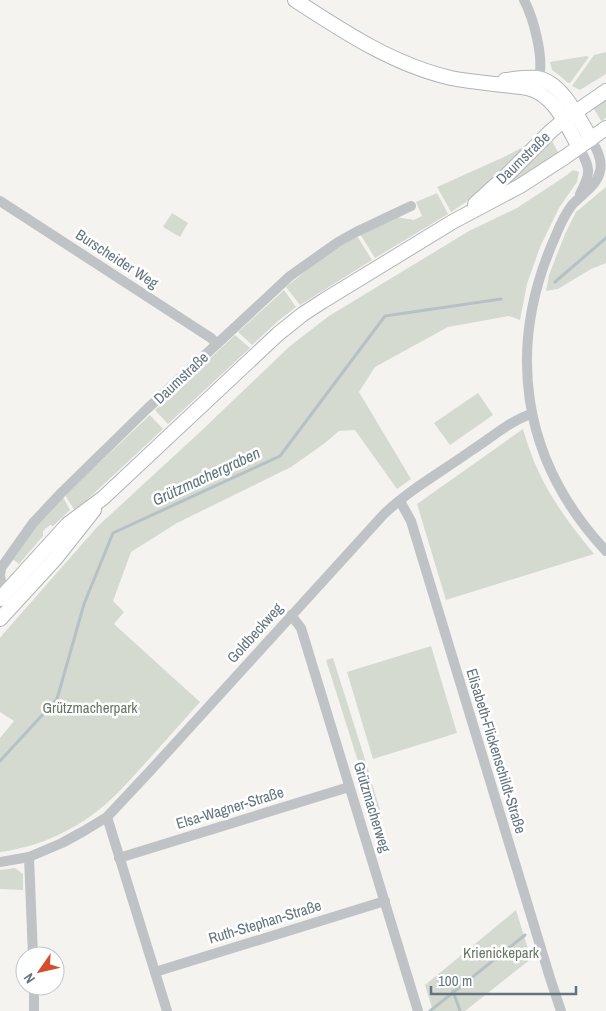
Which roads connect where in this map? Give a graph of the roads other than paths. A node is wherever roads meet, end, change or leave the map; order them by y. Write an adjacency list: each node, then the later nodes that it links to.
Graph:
1 (295, 0): 4 (main road)
2 (524, 0): 3 (street)
3 (539, 78): 4 (main road); 6 (main road)
4 (484, 82): 6 (main road)
5 (606, 91): 6 (main road, Daumstraße)
6 (569, 116): 8 (main road); 9 (main road, Daumstraße); 13 (main road, Daumstraße)
7 (606, 128): 8 (main road, Daumstraße)
8 (591, 139): 9 (main road, Daumstraße); 11 (street)
9 (579, 147): 11 (street); 13 (main road, Daumstraße)
10 (0, 201): 14 (street, Burscheider Weg)
11 (576, 201): 15 (street)
12 (411, 206): 14 (street, Daumstraße)
13 (460, 218): 16 (main road, Daumstraße)
14 (217, 344): 19 (street, Daumstraße)
15 (531, 414): 17 (street, Goldbeckweg); 18 (street)
16 (103, 498): 20 (main road, Daumstraße); 22 (main road, Daumstraße)
17 (400, 501): 21 (street, Goldbeckweg); 36 (street, Elisabeth-Flickenschildt-Straße)
18 (606, 551)
19 (0, 567): 20 (street, Daumstraße)
20 (2, 596)
21 (292, 615): 23 (street, Grützmacherweg); 24 (street, Goldbeckweg)
22 (0, 619)
23 (349, 787): 26 (street, Elsa-Wagner-Straße); 28 (street, Grützmacherweg)
24 (107, 817): 25 (street, Goldbeckweg); 26 (street)
25 (29, 857): 27 (street, Goldbeckweg); 29 (street)
26 (119, 858): 30 (street)
27 (0, 862)
28 (385, 901): 30 (street, Ruth-Stephan-Straße); 32 (street, Grützmacherweg)
29 (33, 946)
30 (155, 972): 34 (street)
31 (34, 996): 33 (street)
32 (418, 1009): 35 (street)
33 (34, 1011)
34 (167, 1011)
35 (407, 1011)
36 (561, 1011)

